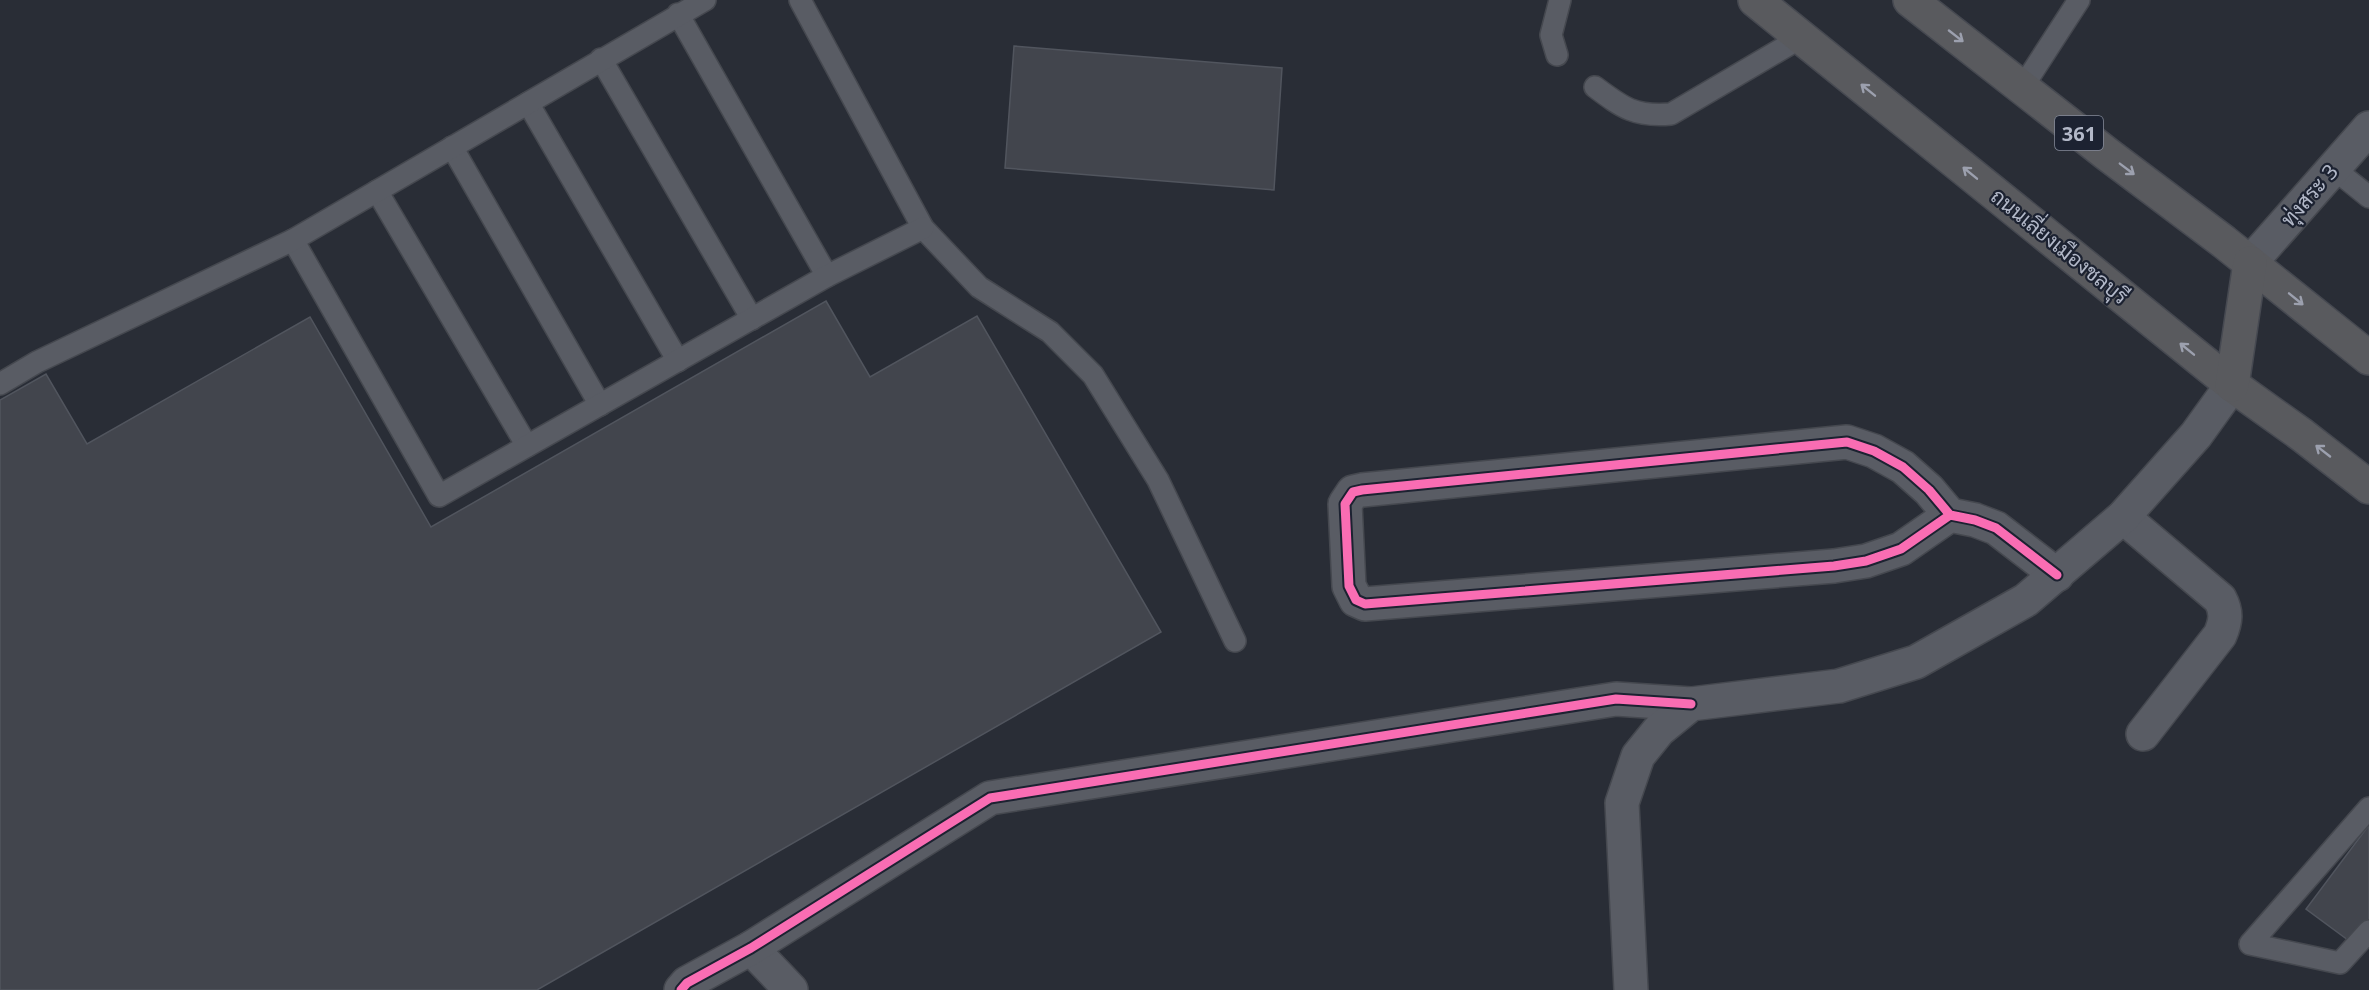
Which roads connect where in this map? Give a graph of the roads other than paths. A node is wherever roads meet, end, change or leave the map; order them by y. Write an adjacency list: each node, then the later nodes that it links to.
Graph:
1 (705, 0): 7 (lane)
2 (800, 0): 19 (lane)
3 (1560, 0): 9 (lane)
4 (1755, 0): 8 (highway, ถนนเลี่ยงเมืองชลบุรี)
5 (1910, 0): 12 (highway, 361, one-way to 12)
6 (2079, 0): 12 (lane)
7 (678, 14): 10 (lane); 22 (lane)
8 (1802, 37): 11 (lane); 27 (highway, ถนนเลี่ยงเมืองชลบุรี, one-way to 8)
9 (1557, 55)
10 (602, 59): 13 (lane); 23 (lane)
11 (1595, 87)
12 (2022, 88): 21 (highway, 361, one-way to 21)
13 (528, 103): 15 (lane); 25 (lane)
14 (2369, 128): 16 (street, ทุ่งสระ 3)
15 (452, 147): 17 (lane); 28 (lane)
16 (2333, 168): 18 (lane); 21 (street, ทุ่งสระ 3)
17 (377, 191): 20 (lane); 29 (lane)
18 (2369, 197)
19 (923, 228): 22 (lane); 34 (lane)
20 (293, 240): 26 (lane); 29 (lane)
21 (2250, 263): 24 (highway, 361, one-way to 24); 27 (highway)
22 (826, 276): 23 (lane)
23 (752, 319): 25 (lane)
24 (2368, 353)
25 (678, 361): 28 (lane)
26 (0, 384)
27 (2232, 385): 30 (highway, ถนนเลี่ยงเมืองชลบุรี, one-way to 27); 32 (street)
28 (600, 405): 29 (lane)
29 (527, 446)
30 (2369, 487)
31 (1950, 515): 31 (street); 33 (street)
32 (2123, 517): 33 (street); 36 (street)
33 (2057, 575): 35 (street)
34 (1235, 641)
35 (1691, 704): 39 (street); 42 (street)
36 (2143, 734)
37 (2369, 808): 38 (lane)
38 (2369, 931)
39 (751, 948): 40 (street); 41 (street)
40 (681, 990)
41 (791, 990)
42 (1631, 990)

